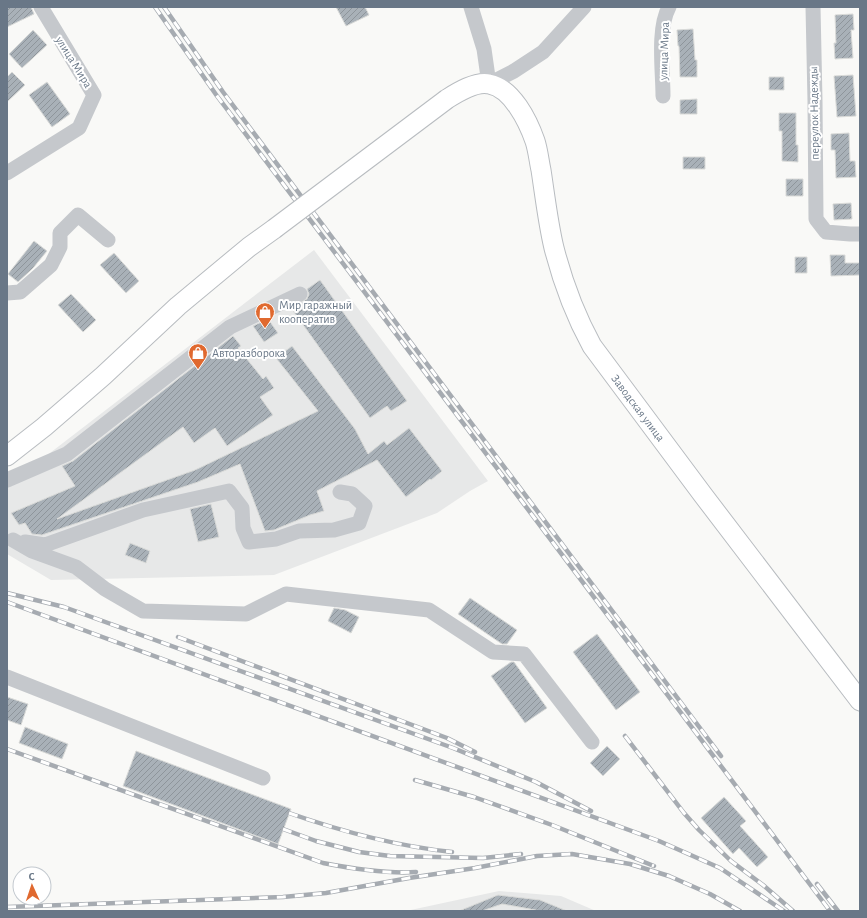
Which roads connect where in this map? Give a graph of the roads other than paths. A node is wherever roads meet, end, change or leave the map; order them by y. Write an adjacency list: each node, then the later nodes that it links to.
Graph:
1 (40, 7): 8 (street, улица Мира)
2 (471, 7): 6 (street)
3 (584, 7): 6 (street)
4 (669, 7): 7 (street, улица Мира)
5 (813, 7): 9 (street, переулок Надежды)
6 (488, 84): 13 (main road, bridge); 18 (main road, Заводская улица)
7 (663, 96)
8 (7, 173)
9 (860, 234)
10 (108, 240): 11 (street)
11 (7, 293)
12 (300, 294): 14 (street)
13 (7, 456)
14 (7, 480)
15 (340, 492): 16 (street)
16 (10, 539): 19 (street)
17 (7, 677): 20 (street)
18 (860, 701)
19 (592, 742)
20 (263, 778)

